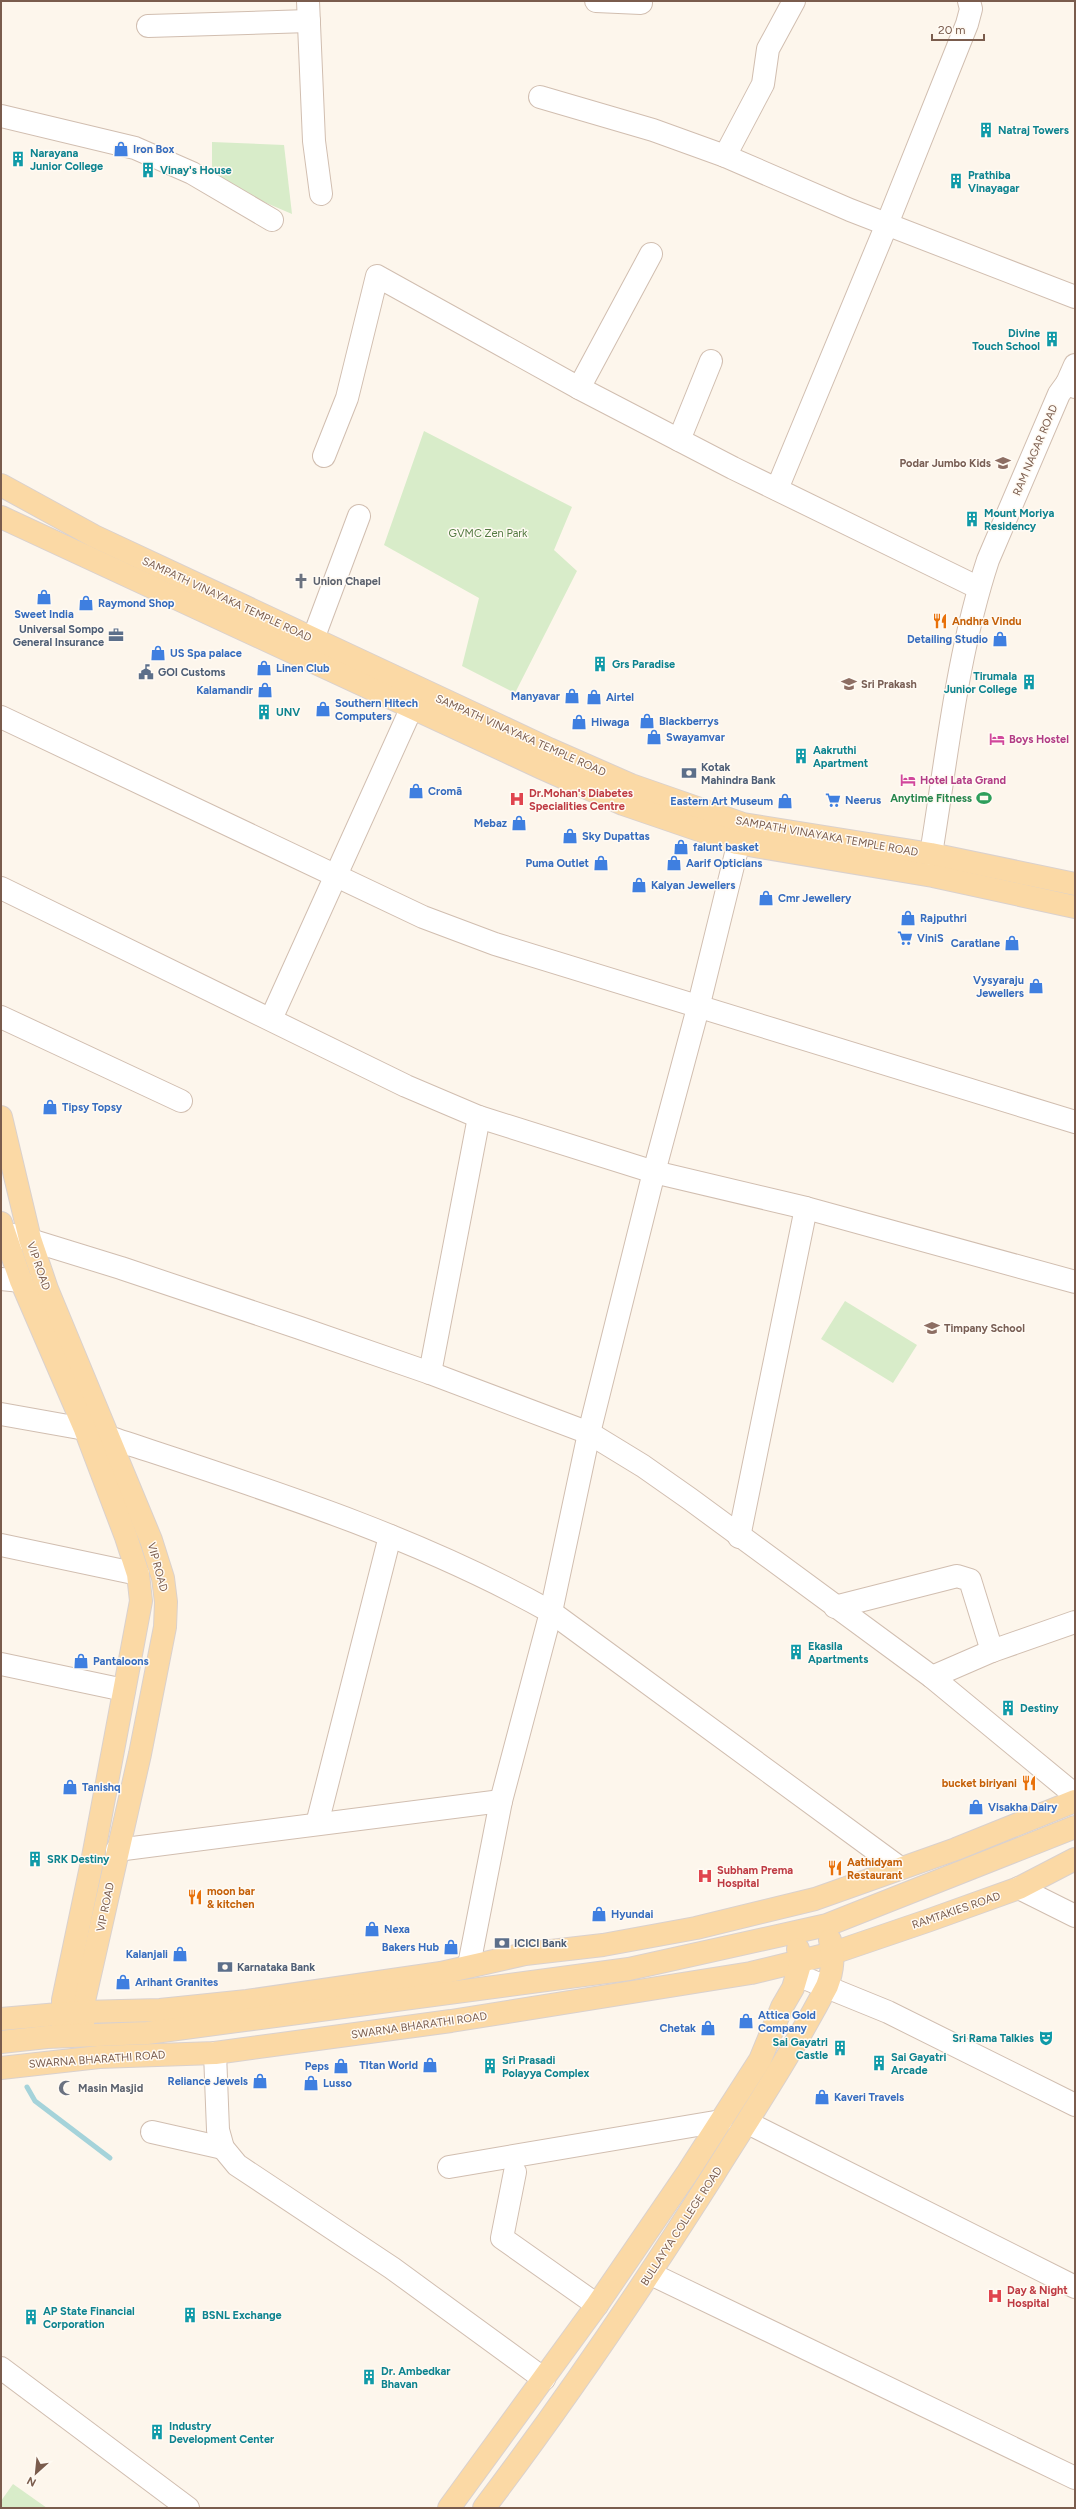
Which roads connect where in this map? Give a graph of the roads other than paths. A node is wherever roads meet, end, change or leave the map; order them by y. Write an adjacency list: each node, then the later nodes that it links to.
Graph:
1 (596, 1): 4 (street)
2 (794, 1): 9 (street)
3 (969, 1): 12 (street)
4 (641, 3)
5 (308, 11): 6 (street); 10 (street)
6 (148, 26)
7 (540, 97): 9 (street)
8 (1, 116): 11 (street)
9 (725, 156): 12 (street)
10 (321, 194)
11 (272, 220)
12 (888, 224): 14 (street); 21 (street)
13 (652, 254): 17 (street)
14 (1075, 297)
15 (711, 361): 18 (street)
16 (1072, 378): 24 (street, RAM NAGAR ROAD)
17 (580, 388): 18 (street); 19 (street)
18 (679, 440): 21 (street)
19 (324, 456)
20 (2, 489): 25 (main road, SAMPATH VINAYAKA TEMPLE ROAD)
21 (777, 489): 24 (street)
22 (359, 516): 25 (street)
23 (1, 517): 26 (main road, SAMPATH VINAYAKA TEMPLE ROAD)
24 (979, 588): 29 (street, RAM NAGAR ROAD)
25 (313, 639): 28 (main road, SAMPATH VINAYAKA TEMPLE ROAD)
26 (412, 707): 28 (main road, SAMPATH VINAYAKA TEMPLE ROAD); 30 (street)
27 (1, 717): 30 (street)
28 (740, 833): 29 (main road, SAMPATH VINAYAKA TEMPLE ROAD); 33 (main road, SAMPATH VINAYAKA TEMPLE ROAD); 34 (street)
29 (931, 854): 31 (main road, SAMPATH VINAYAKA TEMPLE ROAD)
30 (336, 875): 34 (street); 36 (street)
31 (1075, 884)
32 (1, 888): 36 (street)
33 (1075, 907)
34 (698, 1008): 40 (street); 41 (street)
35 (1, 1017): 37 (street)
36 (270, 1019): 39 (street)
37 (181, 1101)
38 (1, 1117): 44 (main road, VIP ROAD)
39 (478, 1117): 41 (street); 47 (street)
40 (1075, 1122)
41 (654, 1172): 42 (street); 50 (street)
42 (806, 1208): 46 (street); 53 (street)
43 (2, 1228): 44 (street); 45 (main road, VIP ROAD)
44 (30, 1239): 47 (street); 51 (main road, VIP ROAD)
45 (11, 1280): 49 (main road, VIP ROAD)
46 (1075, 1282)
47 (430, 1373): 50 (street)
48 (1, 1414): 49 (street)
49 (85, 1429): 55 (main road, VIP ROAD)
50 (589, 1433): 53 (street); 57 (street)
51 (108, 1437): 52 (street); 68 (main road, VIP ROAD)
52 (390, 1536): 57 (street); 66 (street)
53 (739, 1537): 56 (street)
54 (1, 1545): 55 (street)
55 (138, 1574): 62 (main road, VIP ROAD)
56 (834, 1607): 59 (street); 61 (street)
57 (551, 1612): 64 (street); 70 (street)
58 (1075, 1622): 59 (street)
59 (992, 1652): 61 (street)
60 (1, 1665): 62 (street)
61 (932, 1677): 63 (street)
62 (124, 1690): 79 (main road, VIP ROAD)
63 (1075, 1795)
64 (501, 1801): 66 (street); 76 (street)
65 (1075, 1801): 70 (main road)
66 (317, 1824): 68 (street)
67 (1075, 1827): 73 (main road)
68 (117, 1850): 79 (main road, VIP ROAD)
69 (1075, 1859): 71 (main road, RAMTAKIES ROAD)
70 (900, 1868): 76 (main road)
71 (1019, 1888): 72 (street); 75 (main road, RAMTAKIES ROAD)
72 (1075, 1916)
73 (827, 1925): 74 (main road); 75 (main road, BULLAYYA COLLEGE ROAD)
74 (795, 1934): 77 (main road); 81 (main road)
75 (833, 1953): 77 (main road, SWARNA BHARATHI ROAD); 78 (main road, BULLAYYA COLLEGE ROAD)
76 (469, 1965): 79 (main road)
77 (799, 1968): 78 (street); 83 (main road, SWARNA BHARATHI ROAD); 87 (main road)
78 (827, 1986): 86 (street); 88 (main road, BULLAYYA COLLEGE ROAD)
79 (73, 2013): 80 (main road); 81 (main road, VIP ROAD)
80 (1, 2019)
81 (73, 2036): 82 (main road); 84 (main road, VIP ROAD)
82 (1, 2042)
83 (215, 2053): 84 (main road, SWARNA BHARATHI ROAD); 90 (street)
84 (72, 2059): 85 (main road, SWARNA BHARATHI ROAD)
85 (1, 2068)
86 (1075, 2105)
87 (721, 2121): 91 (street); 95 (main road)
88 (748, 2123): 93 (main road, BULLAYYA COLLEGE ROAD); 94 (street)
89 (152, 2132): 90 (street)
90 (223, 2148): 97 (street)
91 (449, 2167)
92 (515, 2172): 95 (street)
93 (651, 2274): 98 (street); 101 (main road, BULLAYYA COLLEGE ROAD)
94 (1075, 2287)
95 (597, 2305): 97 (main road)
96 (1, 2368): 99 (street)
97 (544, 2379): 100 (main road)
98 (1075, 2478)
99 (188, 2508)
100 (449, 2508)
101 (484, 2508)

